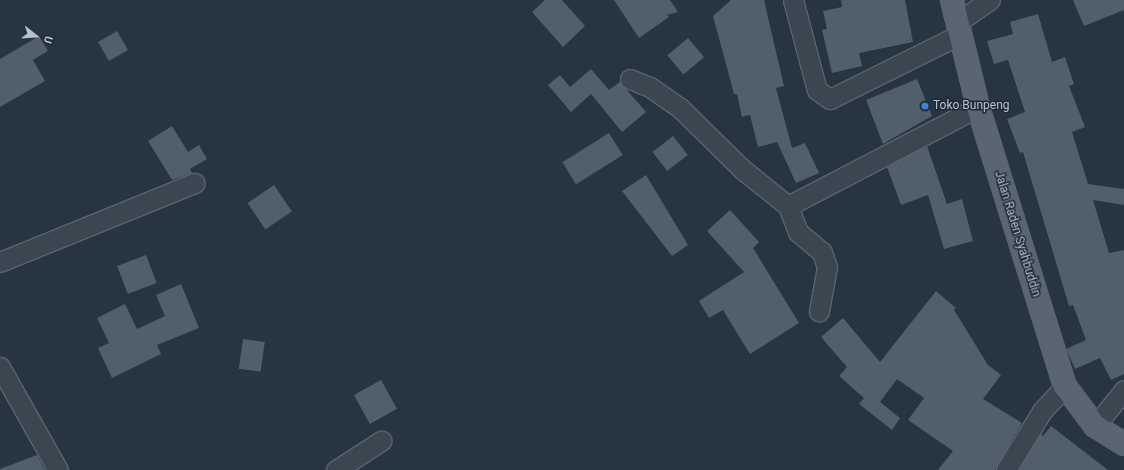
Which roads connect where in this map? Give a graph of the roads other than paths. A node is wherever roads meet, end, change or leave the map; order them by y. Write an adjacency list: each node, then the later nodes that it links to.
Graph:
1 (793, 0): 4 (street)
2 (952, 0): 4 (main road, Jalan Raden Syahbuddin)
3 (990, 0): 4 (street)
4 (960, 28): 6 (main road, Jalan Raden Syahbuddin)
5 (630, 79): 8 (street)
6 (978, 107): 8 (street); 12 (main road, Jalan Raden Syahbuddin)
7 (194, 183): 9 (street)
8 (788, 206): 10 (street)
9 (0, 262)
10 (819, 311)
11 (0, 367): 17 (street)
12 (1064, 386): 14 (main road, Jalan Raden Syahbuddin); 19 (street)
13 (1124, 390): 14 (street)
14 (1096, 426): 16 (main road, Jalan Raden Syahbuddin)
15 (381, 441): 18 (street)
16 (1124, 444)
17 (58, 470)
18 (336, 470)
19 (1006, 470)

